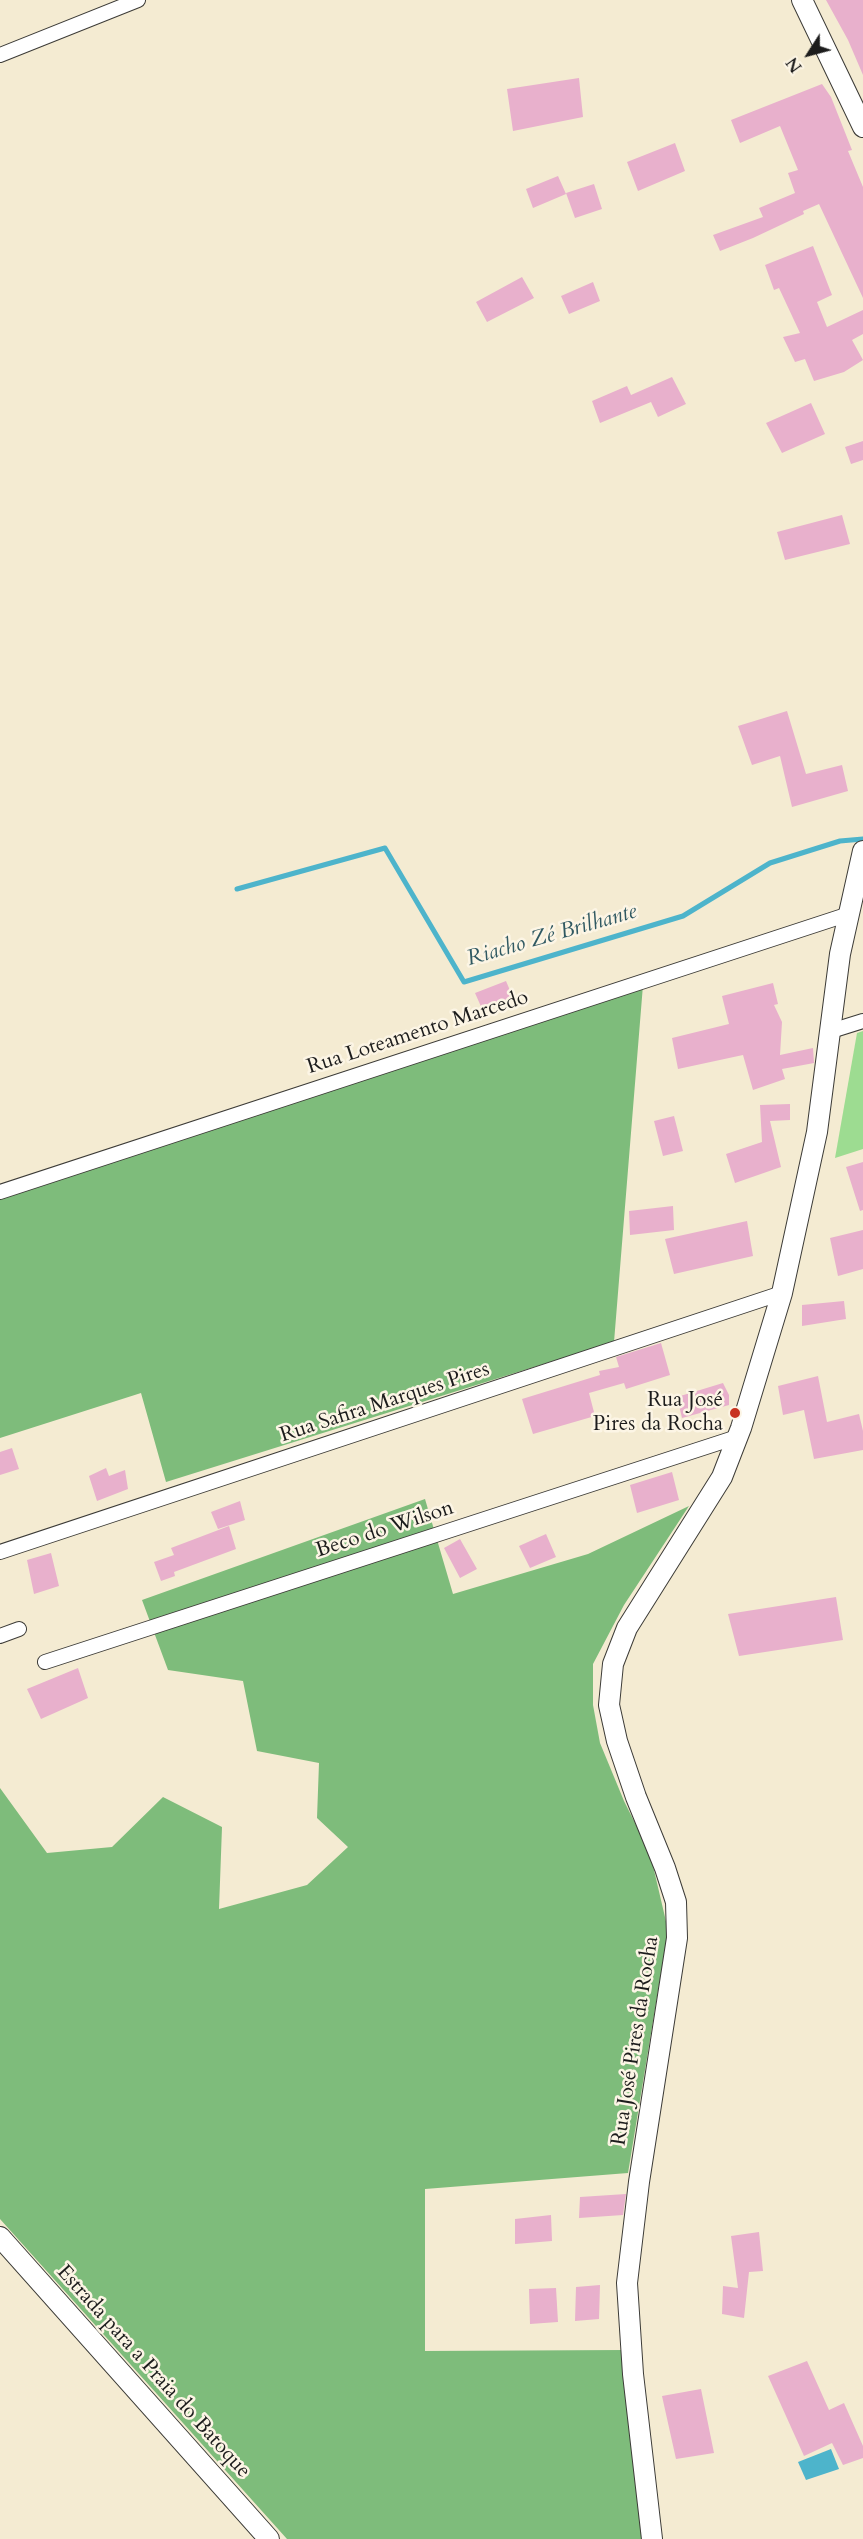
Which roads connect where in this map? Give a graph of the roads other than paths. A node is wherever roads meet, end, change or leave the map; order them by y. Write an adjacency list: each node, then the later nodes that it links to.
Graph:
1 (138, 0): 3 (street)
2 (802, 0): 4 (street)
3 (0, 55)
4 (863, 127)
5 (863, 850): 6 (street, Rua José Pires da Rocha)
6 (849, 914): 8 (street, Rua José Pires da Rocha); 9 (street, Rua Loteamento Marcedo)
7 (863, 1021): 8 (street)
8 (831, 1031): 10 (street, Rua José Pires da Rocha)
9 (0, 1192)
10 (782, 1293): 11 (street, Rua José Pires da Rocha); 12 (street, Rua Safira Marques Pires)
11 (737, 1437): 15 (street, Beco do Wilson); 18 (street, Rua José Pires da Rocha)
12 (0, 1552)
13 (20, 1629): 14 (street)
14 (0, 1636)
15 (45, 1662)
16 (0, 2236): 17 (street, Estrada para a Praia do Batoque)
17 (269, 2539)
18 (652, 2539)

